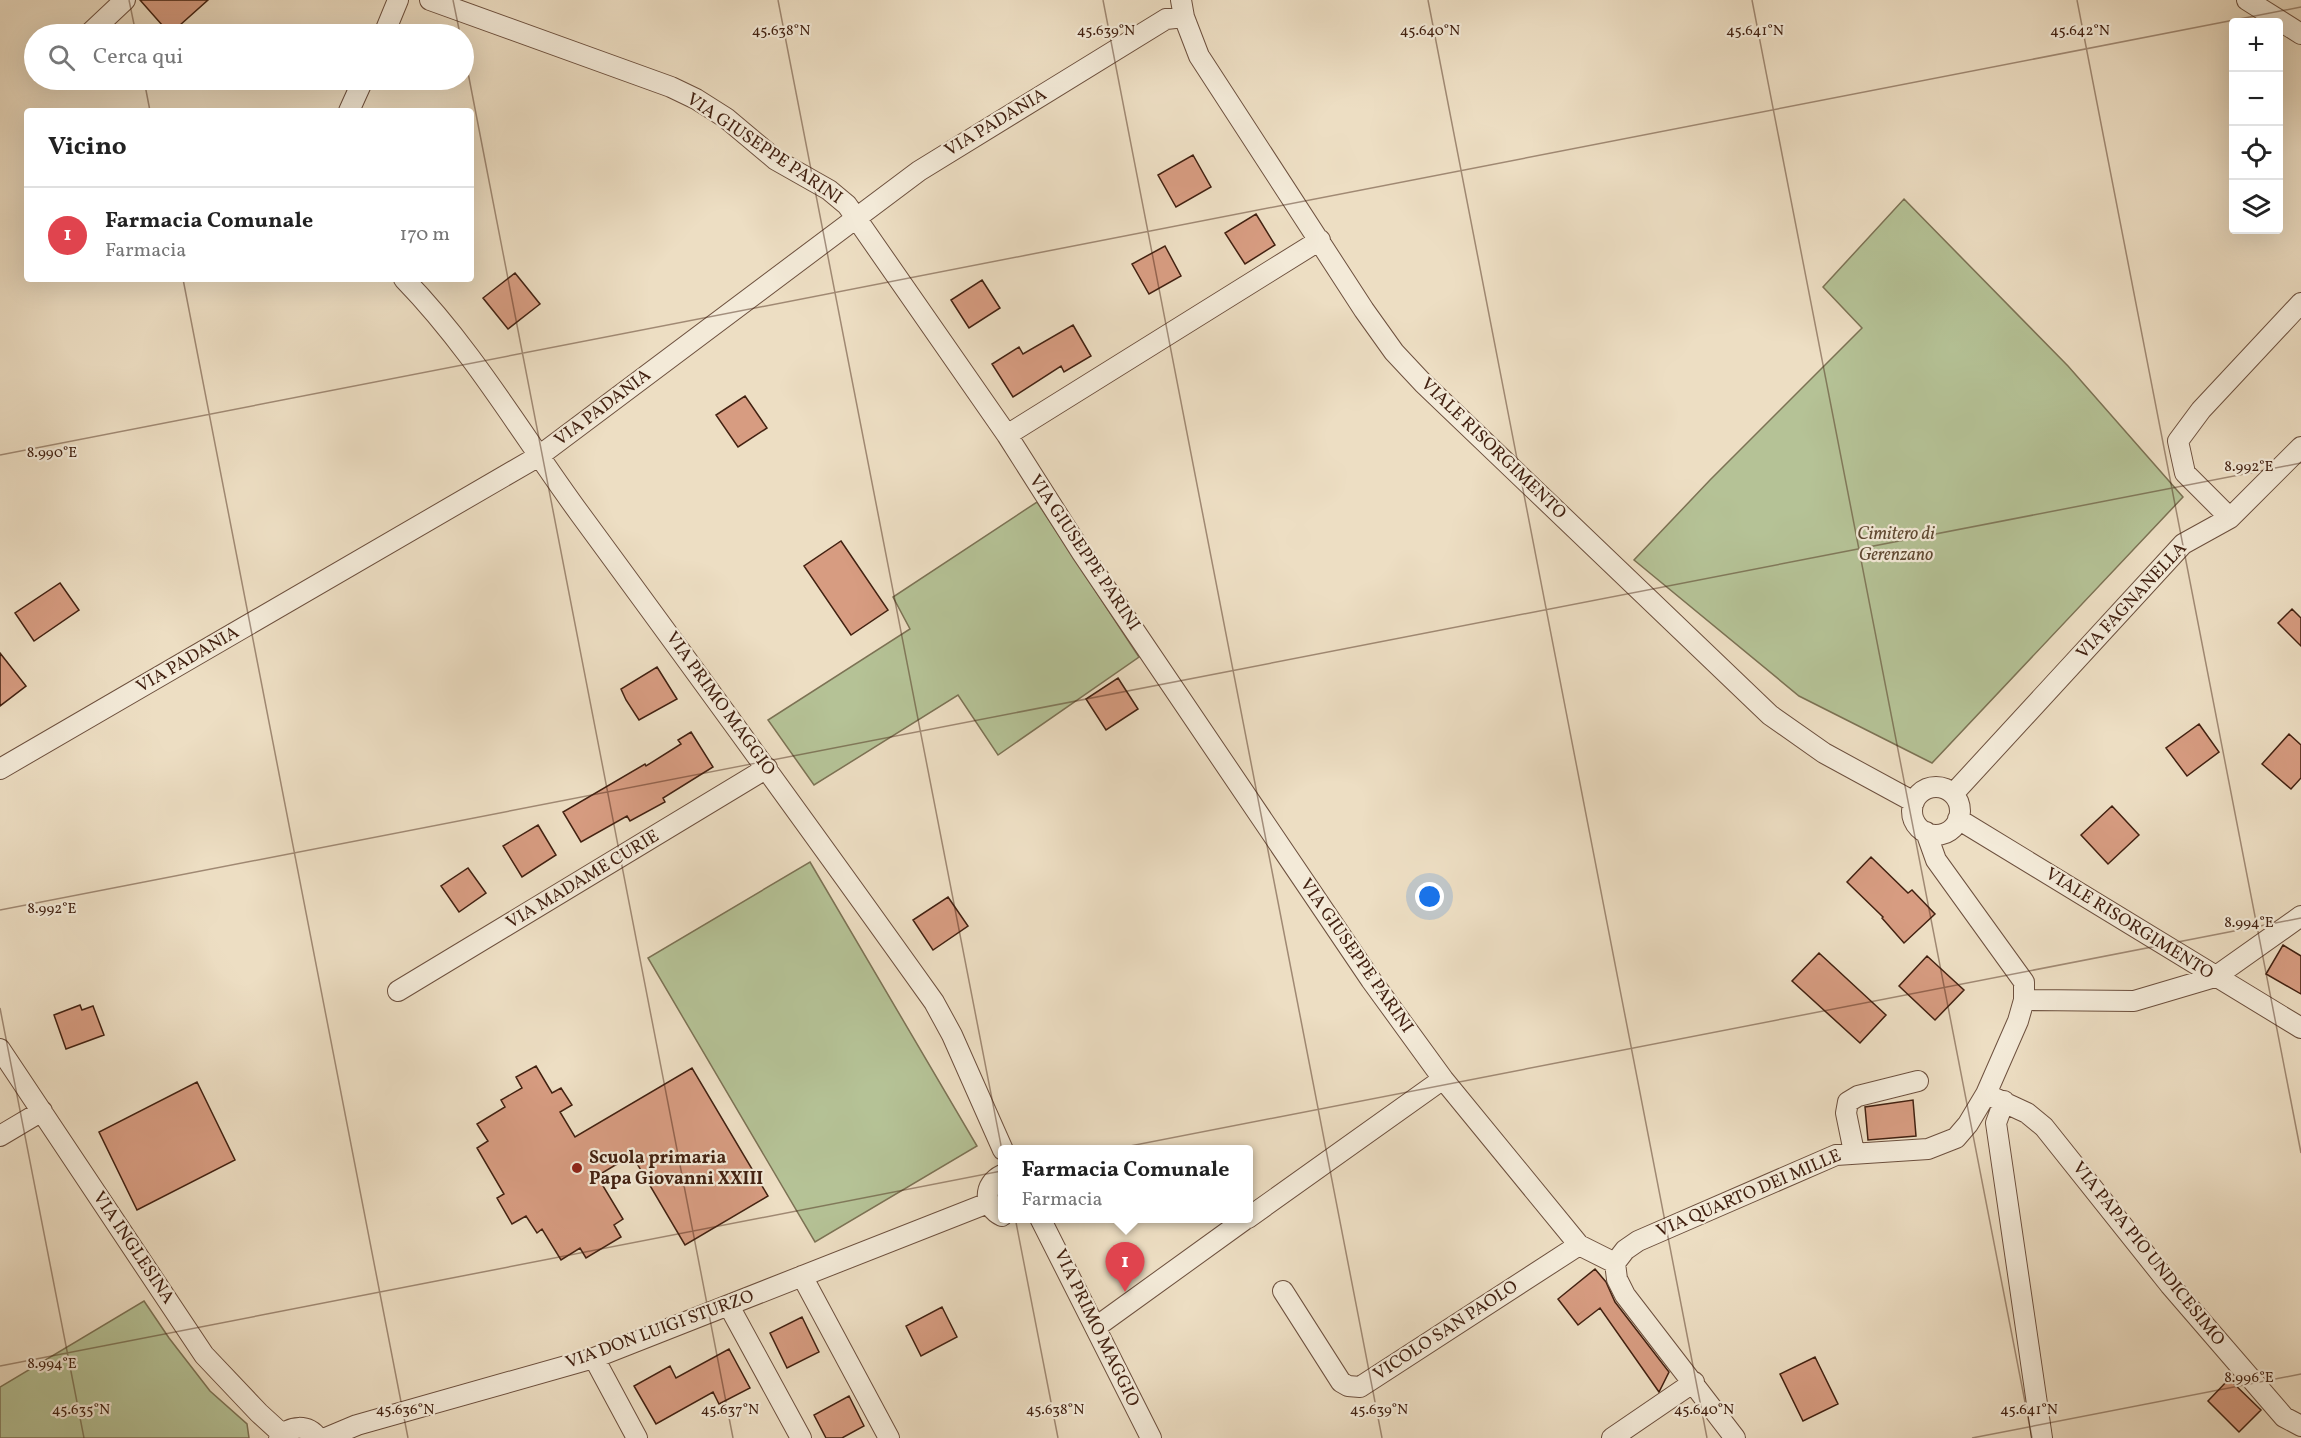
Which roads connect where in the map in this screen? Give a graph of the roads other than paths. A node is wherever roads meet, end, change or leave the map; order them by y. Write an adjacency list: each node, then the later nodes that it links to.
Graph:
1 (125, 0): 6 (street)
2 (398, 0): 7 (street)
3 (430, 0): 11 (street, VIA GIUSEPPE PARINI)
4 (2247, 0): 8 (street)
5 (1183, 9): 11 (street, VIA PADANIA); 12 (street, VIALE RISORGIMENTO)
6 (100, 24)
7 (388, 24)
8 (2301, 34)
9 (358, 90): 10 (street)
10 (350, 108)
11 (856, 216): 15 (street, VIA GIUSEPPE PARINI); 17 (street, VIA PADANIA)
12 (1320, 240): 15 (street); 22 (street, VIALE RISORGIMENTO)
13 (407, 282): 17 (street, VIA PRIMO MAGGIO)
14 (2300, 305): 18 (street)
15 (1006, 435): 31 (street, VIA GIUSEPPE PARINI)
16 (2301, 447): 18 (street, VIA FAGNANELLA)
17 (539, 456): 19 (street, VIA PRIMO MAGGIO); 20 (street, VIA PADANIA)
18 (2230, 518): 21 (street, VIA FAGNANELLA)
19 (767, 768): 27 (street, VIA MADAME CURIE); 36 (street, VIA PRIMO MAGGIO)
20 (0, 769)
21 (1953, 794): 22 (street); 23 (street)
22 (1914, 802): 24 (street)
23 (1958, 819): 24 (street); 26 (street, VIALE RISORGIMENTO)
24 (1926, 832): 28 (street)
25 (2301, 916): 26 (street)
26 (2215, 977): 28 (street); 29 (street, VIALE RISORGIMENTO)
27 (398, 991)
28 (2024, 1000): 33 (street, VIA QUARTO DEI MILLE)
29 (2301, 1028)
30 (0, 1049): 34 (street, VIA INGLESINA)
31 (1443, 1079): 40 (street); 43 (street, VIA GIUSEPPE PARINI)
32 (1918, 1081): 37 (street)
33 (1995, 1097): 37 (street, VIA QUARTO DEI MILLE); 51 (street, VIA PAPA PIO UNDICESIMO); 61 (street)
34 (42, 1111): 35 (street); 52 (street, VIA INGLESINA)
35 (0, 1136)
36 (1001, 1145)
37 (1854, 1152): 44 (street, VIA QUARTO DEI MILLE)
38 (998, 1177): 39 (street)
39 (995, 1210): 45 (street, VIA DON LUIGI STURZO)
40 (1253, 1214)
41 (1043, 1223): 48 (street, VIA PRIMO MAGGIO)
42 (1241, 1223): 48 (street)
43 (1579, 1245): 44 (street, VIA GIUSEPPE PARINI); 46 (street, VICOLO SAN PAOLO)
44 (1615, 1263): 50 (street)
45 (802, 1276): 47 (street, VIA DON LUIGI STURZO); 57 (street)
46 (1283, 1292)
47 (729, 1306): 49 (street, VIA DON LUIGI STURZO); 56 (street)
48 (1096, 1327): 58 (street, VIA PRIMO MAGGIO)
49 (594, 1359): 54 (street, VIA DON LUIGI STURZO); 55 (street)
50 (1694, 1382): 59 (street); 60 (street)
51 (2301, 1426)
52 (281, 1436): 53 (street)
53 (318, 1438)
54 (326, 1438)
55 (637, 1438)
56 (801, 1438)
57 (889, 1438)
58 (1151, 1438)
59 (1612, 1438)
60 (1735, 1438)
61 (2042, 1438)

